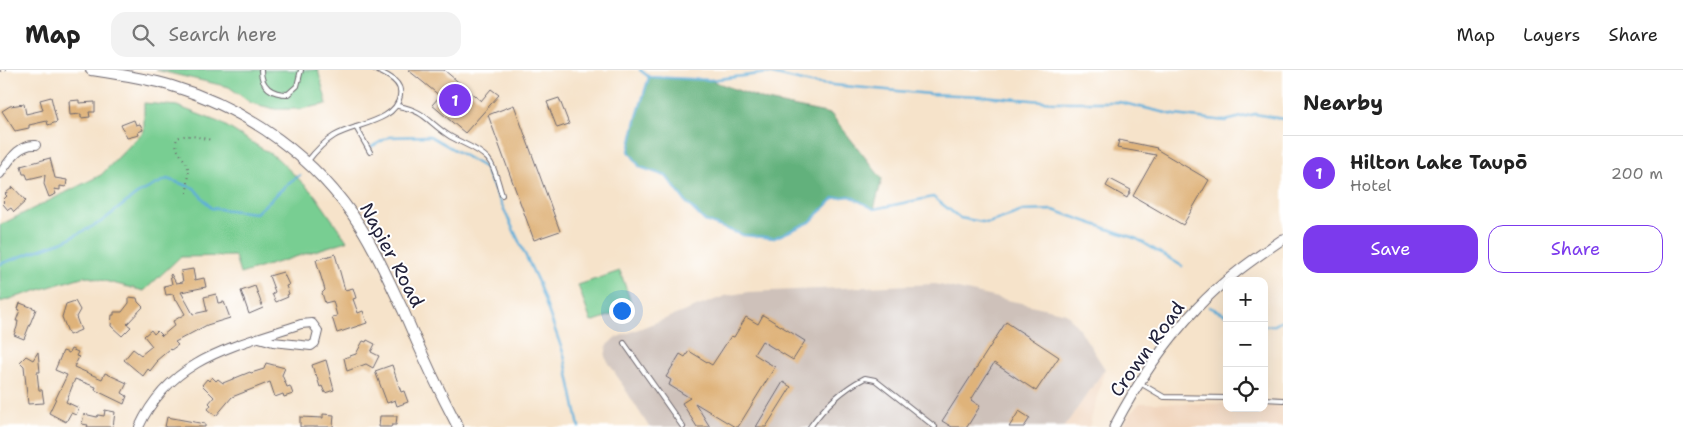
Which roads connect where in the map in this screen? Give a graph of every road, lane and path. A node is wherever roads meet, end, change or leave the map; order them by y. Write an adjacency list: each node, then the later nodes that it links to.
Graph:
1 (0, 70): 2 (path)
2 (6, 70)
3 (91, 70): 12 (main road, Napier Road)
4 (262, 70): 5 (lane)
5 (301, 70)
6 (376, 70): 7 (lane)
7 (398, 106): 8 (lane); 15 (lane)
8 (356, 127): 11 (lane); 12 (lane)
9 (212, 140): 14 (path)
10 (36, 145): 13 (street)
11 (370, 152)
12 (306, 162): 24 (main road, Napier Road)
13 (0, 174)
14 (187, 193)
15 (502, 195)
16 (1283, 239): 19 (street, Crown Road)
17 (259, 338): 17 (street); 23 (street)
18 (624, 342): 25 (lane)
19 (1140, 383): 20 (lane); 28 (street, Crown Road)
20 (1223, 398)
21 (1268, 399): 22 (lane)
22 (1283, 400)
23 (139, 427)
24 (458, 427)
25 (683, 427)
26 (810, 427): 27 (lane)
27 (935, 427)
28 (1114, 427)

